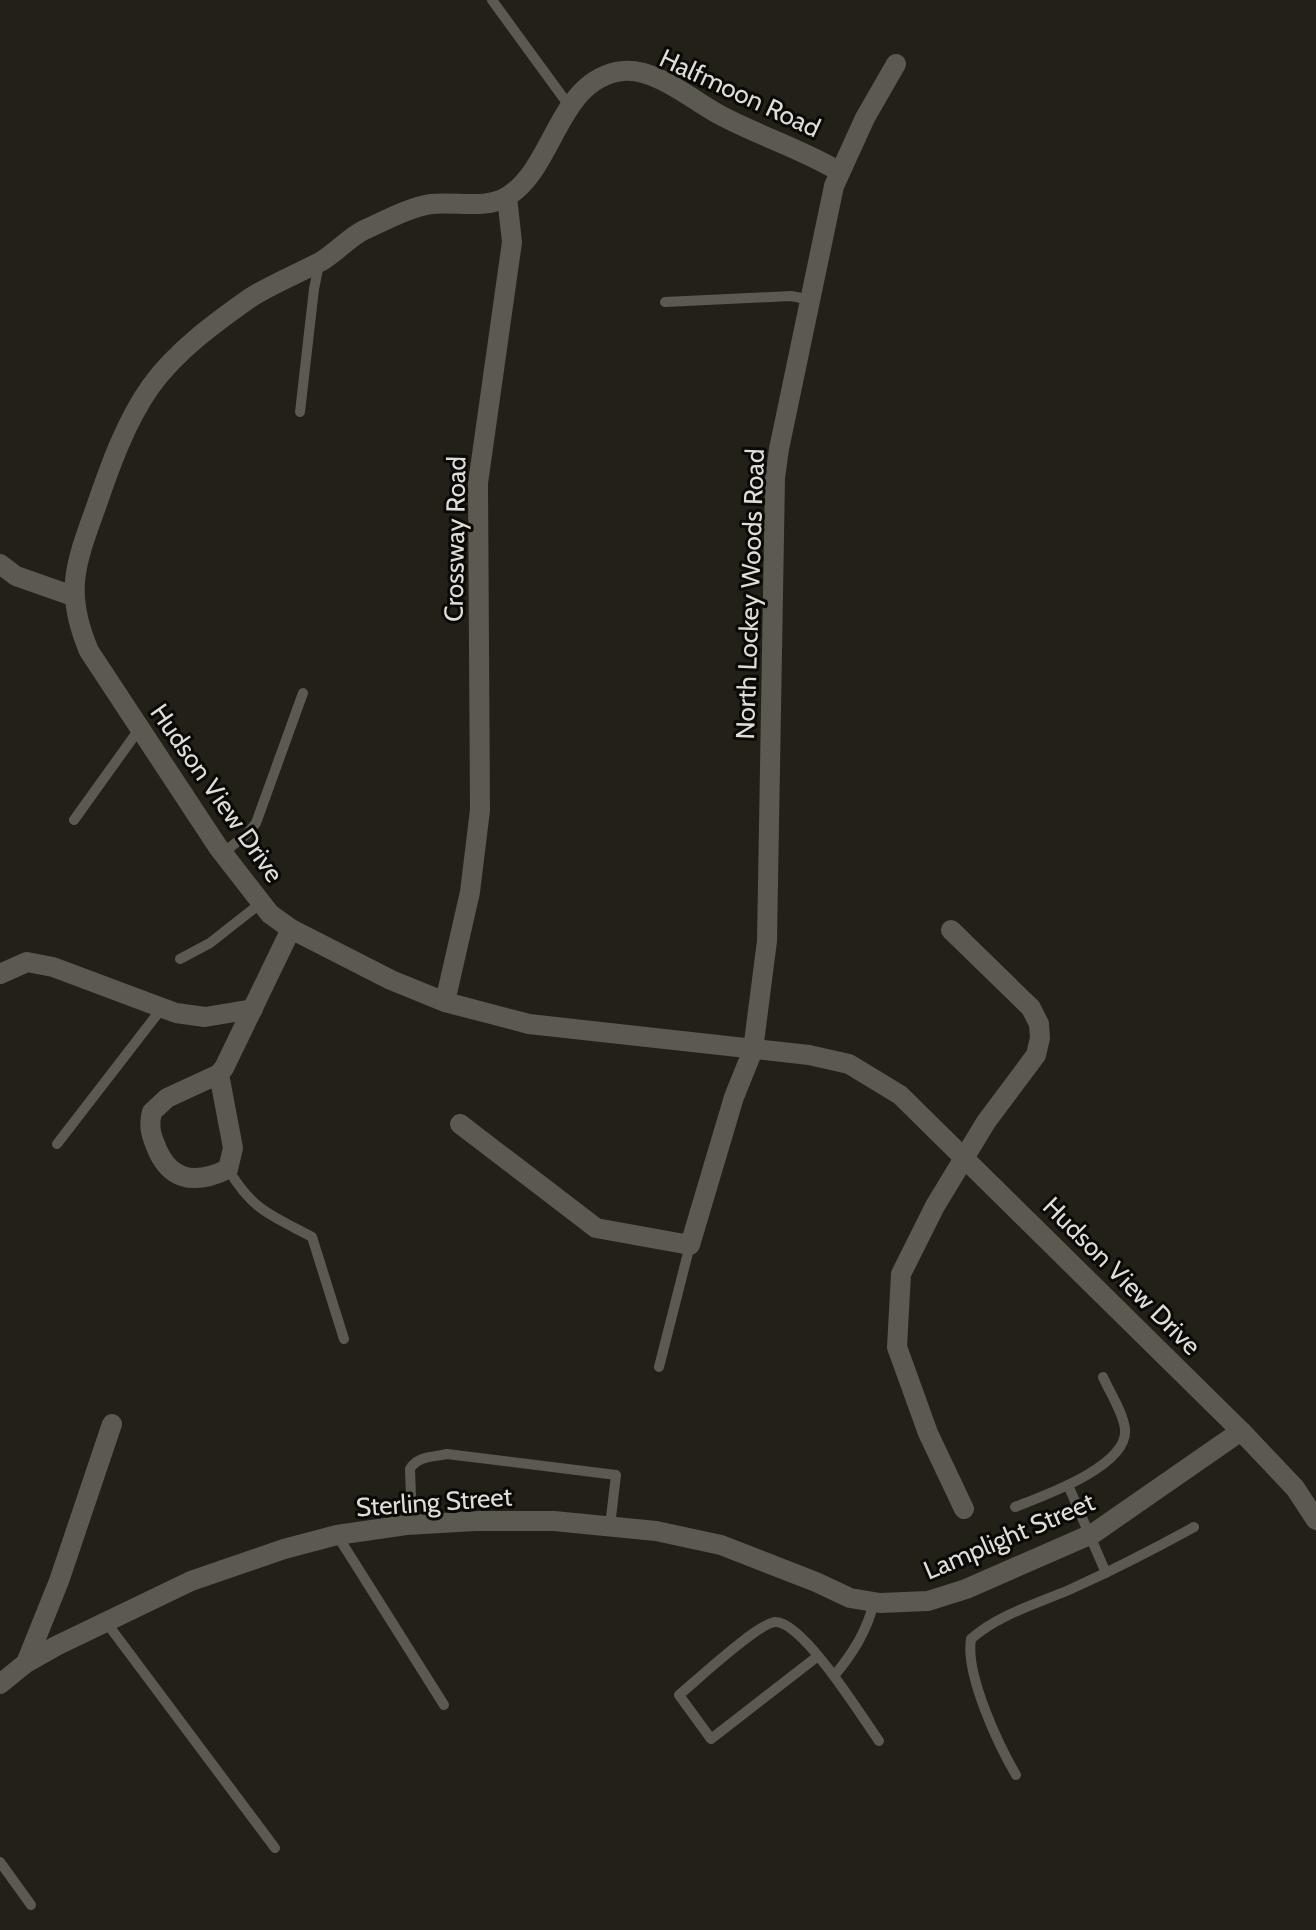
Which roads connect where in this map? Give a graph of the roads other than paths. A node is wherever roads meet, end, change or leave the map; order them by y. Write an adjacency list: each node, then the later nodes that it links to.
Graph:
1 (492, 0): 3 (lane)
2 (896, 64): 4 (street, North Lockey Woods Road)
3 (570, 107): 4 (street, Halfmoon Road); 5 (street)
4 (840, 172): 7 (street, North Lockey Woods Road)
5 (507, 197): 6 (street, Hudson View Drive); 21 (street, Crossway Road)
6 (319, 262): 9 (lane); 11 (street, Hudson View Drive)
7 (811, 300): 8 (lane); 24 (street, North Lockey Woods Road)
8 (665, 302)
9 (300, 412)
10 (0, 564): 11 (street)
11 (73, 596): 13 (street, Hudson View Drive)
12 (303, 693): 15 (lane)
13 (140, 728): 14 (lane); 15 (street, Hudson View Drive)
14 (74, 820)
15 (223, 853): 16 (street, Hudson View Drive)
16 (261, 903): 17 (street, Hudson View Drive); 19 (lane)
17 (291, 929): 21 (street, Hudson View Drive); 23 (street)
18 (951, 930): 28 (street)
19 (180, 959)
20 (0, 974): 22 (street)
21 (445, 1002): 24 (street, Hudson View Drive)
22 (162, 1008): 23 (street); 27 (lane)
23 (253, 1009): 25 (street)
24 (753, 1050): 28 (street, Hudson View Drive); 30 (street, North Lockey Woods Road)
25 (219, 1074): 29 (street); 29 (street)
26 (460, 1124): 30 (street)
27 (57, 1144)
28 (967, 1158): 35 (street, Hudson View Drive); 39 (street)
29 (228, 1169): 31 (lane)
30 (690, 1245): 32 (lane)
31 (344, 1339)
32 (659, 1367)
33 (1103, 1377): 36 (lane)
34 (112, 1424): 50 (street)
35 (1241, 1431): 37 (street); 44 (street, Lamplight Street)
36 (1068, 1485): 38 (lane); 44 (lane)
37 (1310, 1503): 40 (street)
38 (1015, 1507)
39 (964, 1509)
40 (1316, 1520)
41 (412, 1525): 42 (street, Sterling Street); 42 (lane); 45 (street, Sterling Street)
42 (610, 1526): 47 (street, Sterling Street)
43 (1194, 1527): 46 (lane)
44 (1091, 1534): 46 (lane); 47 (street, Lamplight Street)
45 (337, 1535): 48 (street, Sterling Street); 53 (lane)
46 (1106, 1573): 55 (lane)
47 (884, 1602): 51 (lane)
48 (106, 1622): 50 (street, Sterling Street); 56 (lane)
49 (818, 1656): 49 (lane); 51 (lane)
50 (26, 1663): 52 (street, Sterling Street)
51 (834, 1676): 54 (lane)
52 (0, 1684)
53 (444, 1705)
54 (879, 1741)
55 (1016, 1775)
56 (275, 1848)
57 (0, 1862): 58 (lane)
58 (31, 1905)

